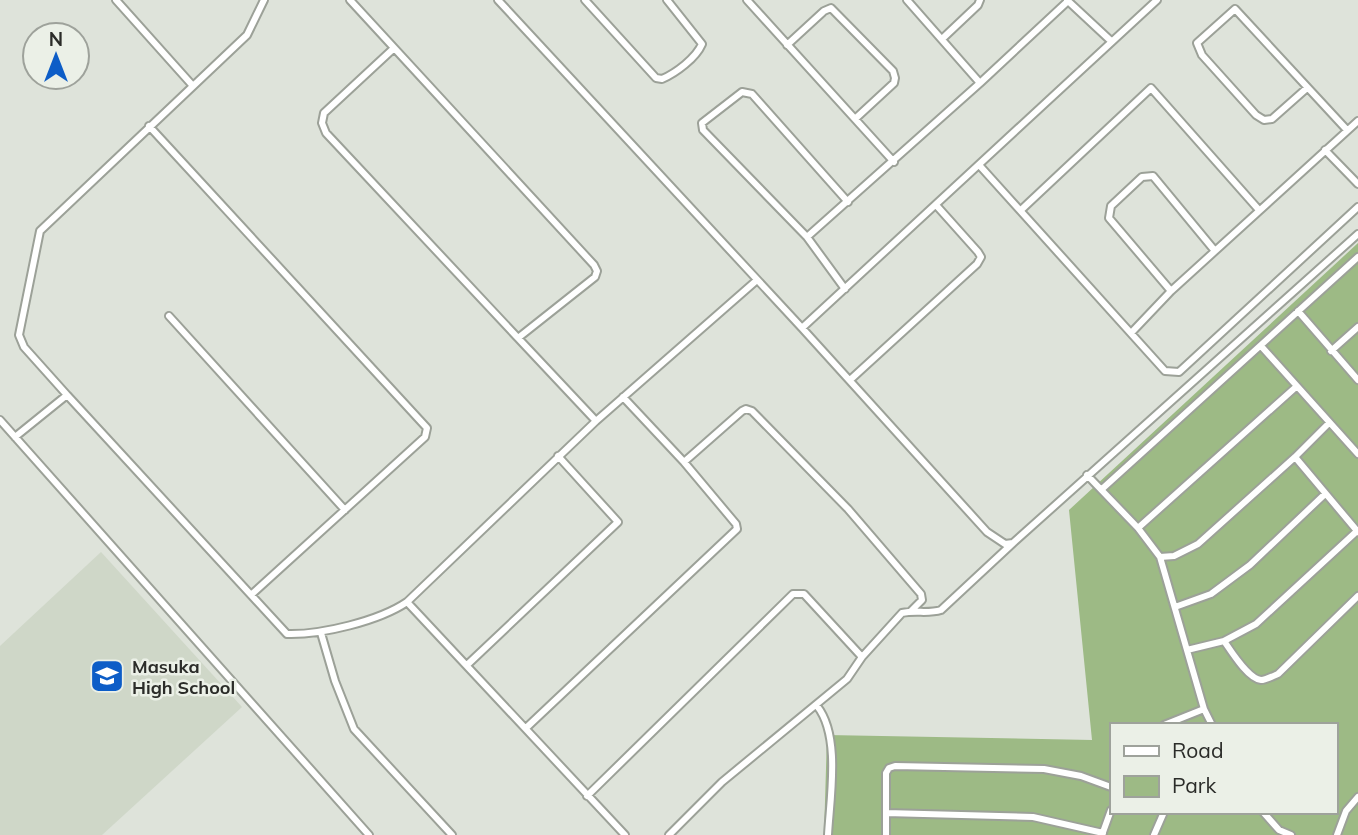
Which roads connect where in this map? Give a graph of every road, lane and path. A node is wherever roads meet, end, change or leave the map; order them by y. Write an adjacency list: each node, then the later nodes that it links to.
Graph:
1 (116, 0): 17 (street)
2 (264, 0): 17 (street)
3 (350, 0): 15 (street)
4 (498, 0): 36 (street)
5 (585, 0): 6 (street)
6 (667, 0)
7 (907, 0): 12 (street)
8 (980, 0): 12 (street)
9 (1068, 0): 13 (street); 16 (street)
10 (1157, 0): 13 (street)
11 (750, 1): 14 (street)
12 (942, 39): 16 (street)
13 (1111, 41): 25 (street)
14 (787, 46): 19 (street); 19 (street)
15 (393, 49): 44 (street); 44 (street)
16 (980, 83): 24 (street)
17 (193, 86): 21 (street)
18 (1307, 88): 18 (street); 22 (street)
19 (855, 119): 24 (street)
20 (1358, 121): 22 (street)
21 (149, 126): 50 (street); 63 (street)
22 (1347, 130): 23 (street)
23 (1325, 150): 26 (street); 31 (street)
24 (894, 162): 27 (street)
25 (980, 166): 28 (street); 30 (street)
26 (1358, 184)
27 (848, 202): 33 (street); 33 (street)
28 (936, 205): 37 (street); 47 (street)
29 (1358, 207): 43 (street)
30 (1021, 210): 31 (street); 43 (street)
31 (1259, 210): 34 (street)
32 (1358, 234): 60 (street)
33 (807, 237): 37 (street)
34 (1215, 251): 38 (street); 38 (street)
35 (1358, 257): 39 (street)
36 (757, 280): 42 (street); 51 (street)
37 (845, 289): 42 (street)
38 (1171, 291): 43 (street)
39 (1298, 311): 45 (street); 46 (street)
40 (169, 316): 63 (street)
41 (1358, 327): 46 (street)
42 (802, 328): 47 (street)
43 (1132, 332)
44 (519, 338): 53 (street)
45 (1261, 345): 49 (street); 61 (street)
46 (1331, 351): 48 (street)
47 (850, 380): 66 (street)
48 (1358, 380)
49 (1297, 386): 54 (street); 64 (street)
50 (67, 395): 55 (street); 68 (street)
51 (623, 397): 53 (street); 59 (street)
52 (0, 419): 55 (street)
53 (596, 421): 57 (street)
54 (1329, 423): 56 (street); 58 (street)
55 (15, 436): 92 (street)
56 (1358, 454)
57 (558, 456): 70 (street); 77 (street)
58 (1295, 457): 62 (street); 67 (street)
59 (684, 462): 72 (street); 82 (street)
60 (1087, 475): 61 (street); 66 (street)
61 (1102, 489): 64 (street)
62 (1325, 494): 65 (street); 71 (street)
63 (345, 510): 68 (street)
64 (1138, 528): 67 (street)
65 (1358, 532): 74 (street)
66 (1013, 543): 72 (street)
67 (1160, 557): 71 (street)
68 (251, 595): 73 (street)
69 (1358, 596): 74 (street)
70 (407, 603): 73 (street); 77 (street)
71 (1175, 607): 75 (street)
72 (911, 611): 76 (street)
73 (321, 633): 93 (street)
74 (1224, 641): 75 (street)
75 (1187, 650): 79 (street)
76 (862, 657): 78 (street); 84 (street)
77 (467, 665): 82 (street)
78 (817, 706): 95 (street); 96 (street)
79 (1204, 709): 80 (street); 81 (street)
80 (1169, 723)
81 (1211, 723)
82 (526, 728): 84 (street)
83 (1110, 787): 86 (street)
84 (587, 796): 94 (street)
85 (1358, 797): 100 (street)
86 (886, 813): 91 (street); 97 (street)
87 (1110, 813): 91 (street)
88 (1163, 814): 98 (street)
89 (1264, 814): 90 (street)
90 (1277, 832): 99 (street)
91 (1103, 834)
92 (369, 835)
93 (452, 835)
94 (625, 835)
95 (669, 835)
96 (828, 835)
97 (886, 835)
98 (1154, 835)
99 (1291, 835)
100 (1338, 835)

